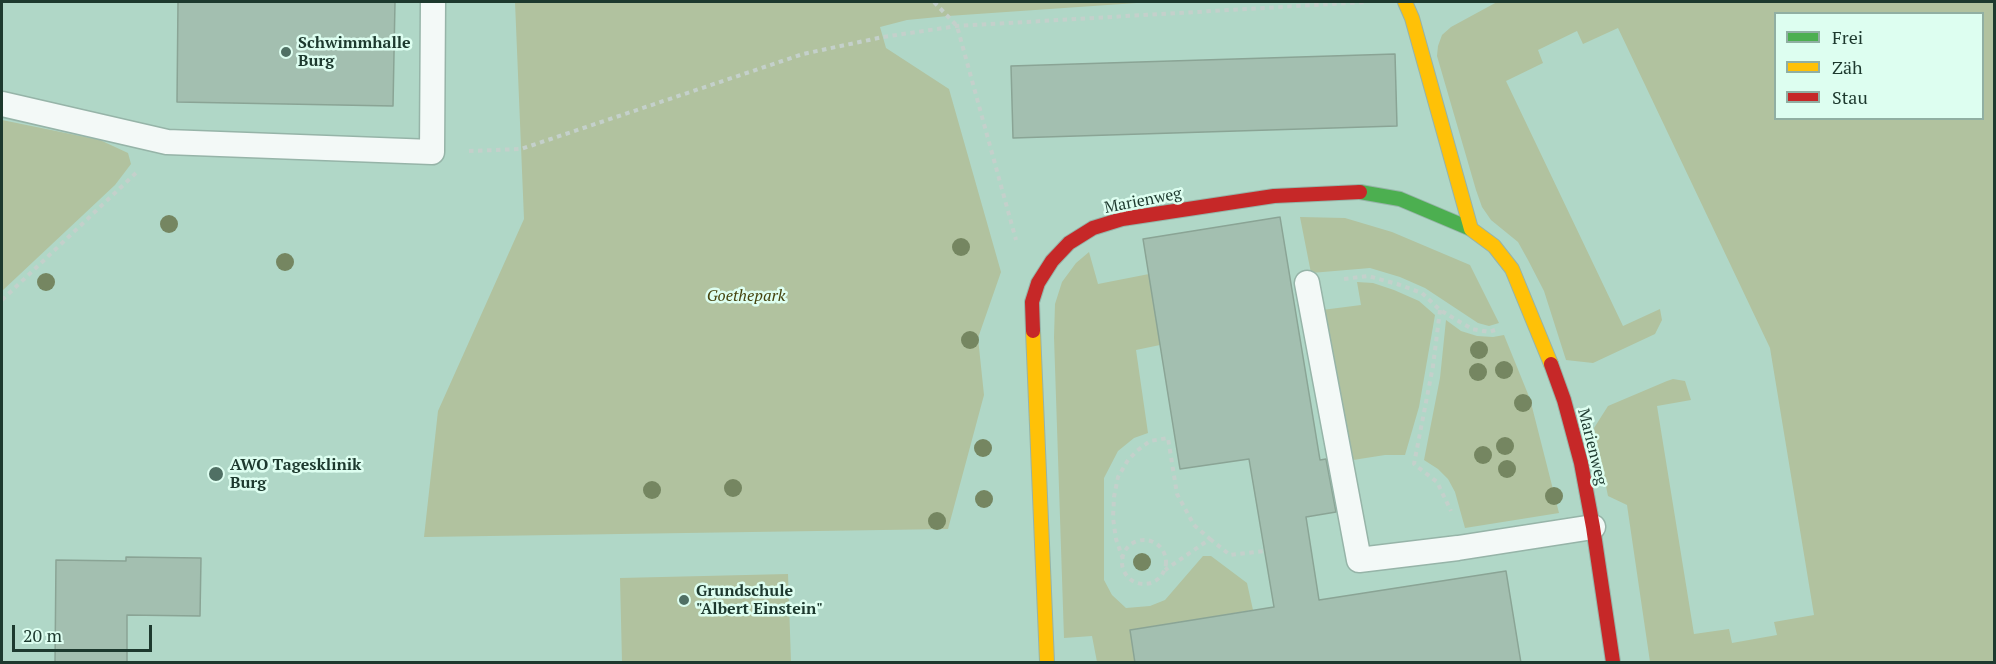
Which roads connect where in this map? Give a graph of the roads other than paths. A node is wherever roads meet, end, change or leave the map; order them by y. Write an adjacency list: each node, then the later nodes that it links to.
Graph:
1 (433, 2): 3 (lane)
2 (1405, 2): 4 (street)
3 (2, 104)
4 (1471, 229): 6 (street, Marienweg); 7 (street, Marienweg)
5 (1307, 283): 6 (lane)
6 (1593, 527): 8 (street, Marienweg)
7 (1047, 663)
8 (1613, 663)

